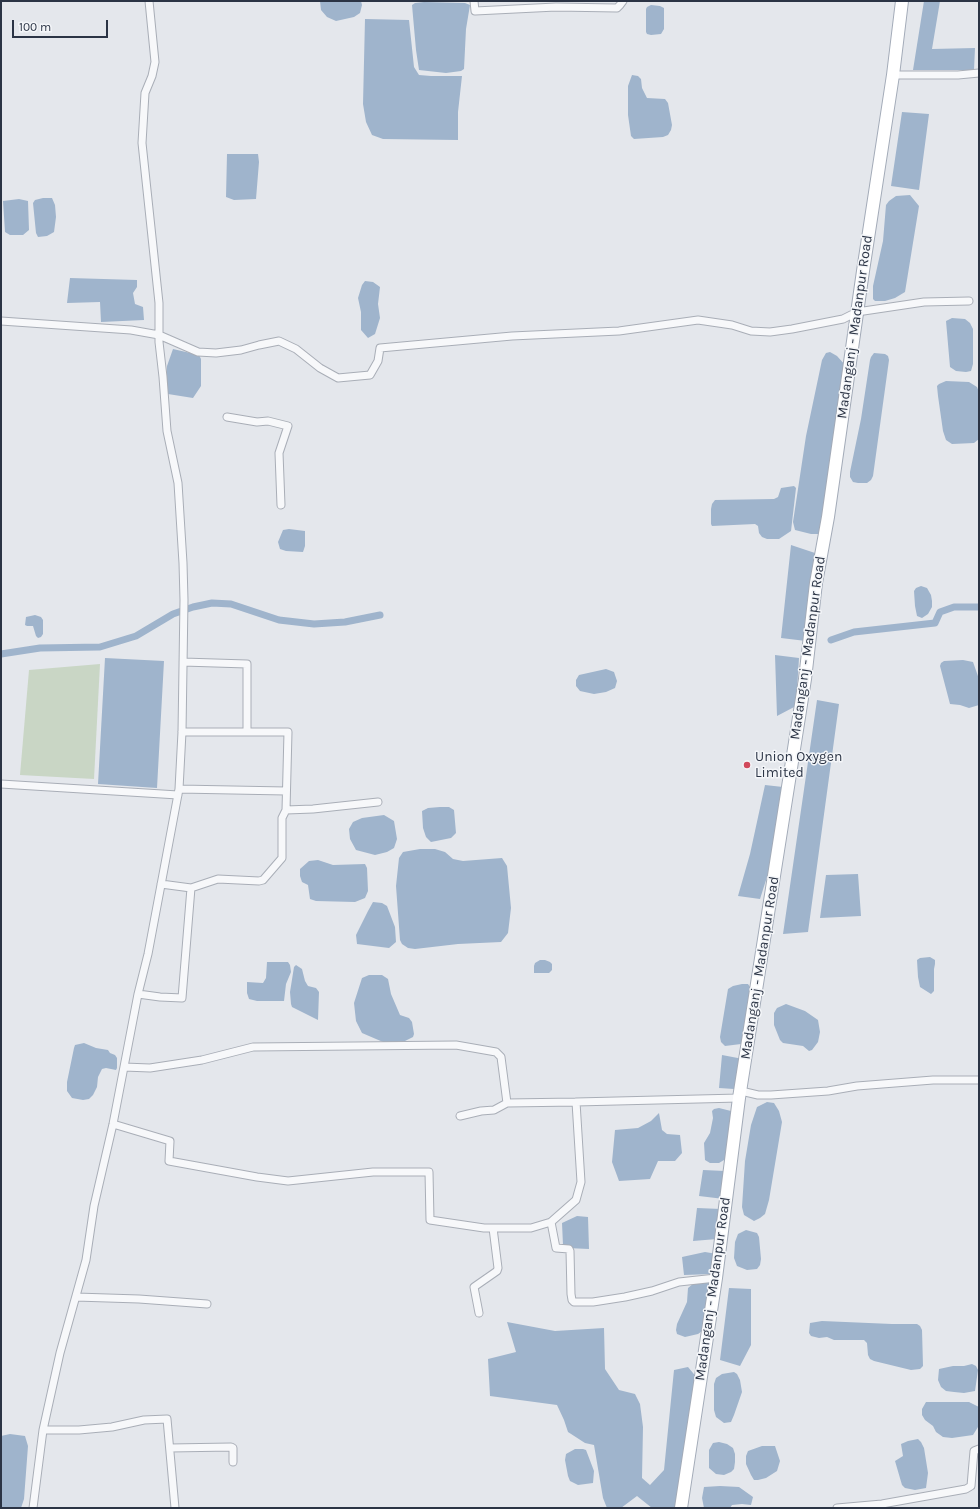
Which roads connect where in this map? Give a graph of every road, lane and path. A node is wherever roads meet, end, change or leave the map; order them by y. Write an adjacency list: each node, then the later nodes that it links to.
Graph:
1 (149, 1): 10 (street)
2 (474, 1): 3 (street)
3 (622, 1)
4 (902, 1): 6 (main road, Madanganj - Madanpur Road)
5 (979, 73): 6 (street)
6 (893, 75): 8 (main road, Madanganj - Madanpur Road)
7 (969, 301): 8 (street)
8 (857, 312): 10 (street); 26 (main road, Madanganj - Madanpur Road)
9 (1, 321): 10 (street)
10 (159, 335): 13 (street)
11 (227, 417): 12 (street)
12 (281, 505)
13 (183, 662): 14 (street); 15 (street)
14 (247, 731): 15 (street); 17 (street)
15 (182, 732): 18 (street)
16 (1, 784): 18 (street)
17 (286, 791): 18 (street); 20 (street)
18 (179, 792): 21 (street)
19 (378, 802): 20 (street)
20 (286, 810): 22 (street)
21 (161, 884): 22 (street); 23 (street)
22 (191, 888): 23 (street)
23 (138, 994): 24 (street)
24 (124, 1067): 27 (street); 30 (street)
25 (979, 1080): 26 (street)
26 (740, 1094): 28 (street); 33 (main road, Madanganj - Madanpur Road)
27 (507, 1102): 28 (street); 29 (street)
28 (576, 1102): 31 (street)
29 (460, 1116)
30 (113, 1124): 32 (street); 34 (street)
31 (551, 1222): 32 (street); 33 (street)
32 (493, 1228): 36 (street)
33 (716, 1278): 44 (main road, Madanganj - Madanpur Road)
34 (76, 1297): 35 (street); 37 (street)
35 (206, 1304)
36 (479, 1313)
37 (43, 1430): 38 (street); 42 (street)
38 (170, 1448): 40 (street); 43 (street)
39 (979, 1449): 41 (street)
40 (232, 1462)
41 (886, 1506): 45 (street)
42 (32, 1508)
43 (175, 1508)
44 (681, 1508)
45 (837, 1508)

